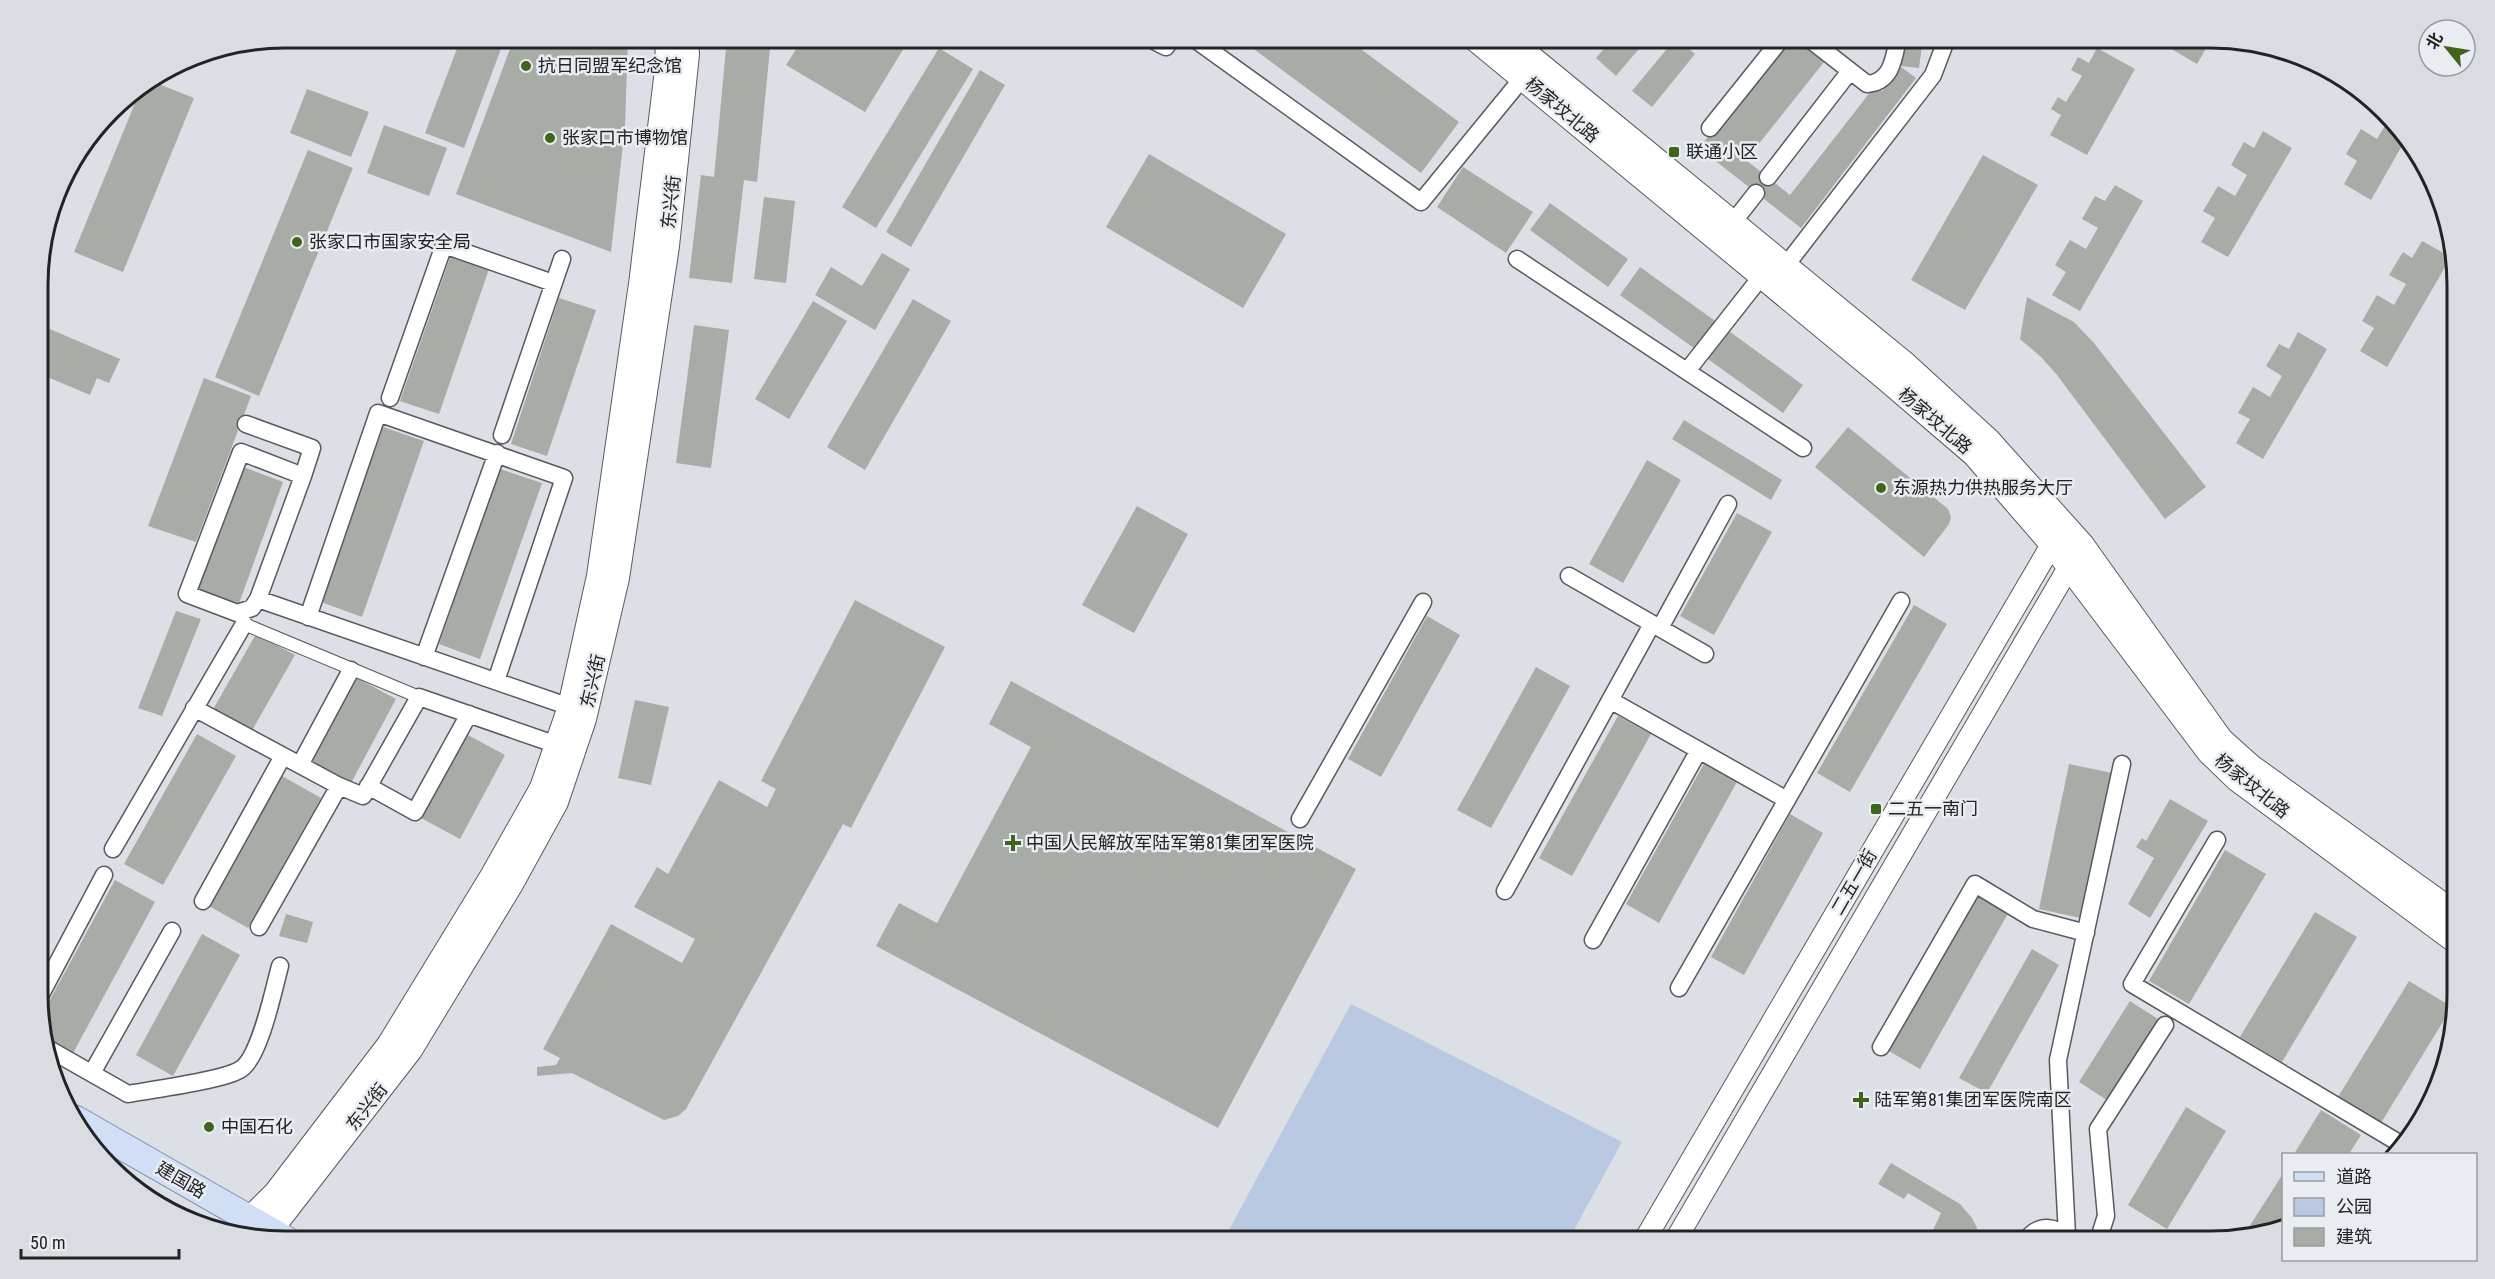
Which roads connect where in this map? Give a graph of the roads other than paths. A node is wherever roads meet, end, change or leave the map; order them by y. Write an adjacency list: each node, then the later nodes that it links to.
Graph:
1 (667, 48): 44 (main road, 东兴街)
2 (687, 48): 80 (main road, 东兴街)
3 (1207, 48): 10 (street)
4 (1492, 48): 10 (main road, 杨家坟北路)
5 (1514, 48): 10 (main road, 杨家坟北路)
6 (1774, 48): 12 (street)
7 (1821, 48): 11 (street)
8 (1896, 48): 11 (street)
9 (1943, 48): 18 (street)
10 (1529, 69): 15 (main road, 杨家坟北路)
11 (1850, 71): 13 (street)
12 (1710, 128)
13 (1768, 177)
14 (1756, 193): 15 (street)
15 (1726, 231): 18 (main road, 杨家坟北路)
16 (561, 259): 19 (street)
17 (1517, 259): 20 (street)
18 (1774, 271): 20 (street); 28 (main road, 杨家坟北路)
19 (554, 283): 21 (street); 23 (street)
20 (1687, 372): 24 (street)
21 (390, 398)
22 (246, 424): 26 (street)
23 (502, 435)
24 (1803, 447)
25 (497, 453): 35 (street); 39 (street); 41 (street)
26 (303, 476): 32 (street); 32 (street)
27 (1728, 504): 37 (street)
28 (2058, 534): 29 (main road, 杨家坟北路); 30 (main road, 杨家坟北路); 71 (street, 二五一街)
29 (2082, 545): 30 (street, 二五一街); 61 (main road, 杨家坟北路)
30 (2070, 566): 65 (main road, 杨家坟北路); 73 (street, 二五一街)
31 (1569, 576): 37 (street)
32 (258, 599): 35 (street)
33 (1901, 601): 54 (street)
34 (1423, 602): 55 (street)
35 (308, 616): 39 (street)
36 (244, 624): 40 (street); 45 (street)
37 (1656, 626): 38 (street); 43 (street)
38 (1705, 654)
39 (424, 657): 41 (street)
40 (351, 670): 42 (street); 51 (street)
41 (496, 681): 44 (street)
42 (419, 697): 46 (street); 53 (street)
43 (1610, 700): 48 (street); 59 (street)
44 (570, 707): 47 (main road, 东兴街)
45 (194, 708): 49 (street); 57 (street)
46 (469, 714): 47 (street); 53 (street)
47 (557, 745): 79 (main road, 东兴街)
48 (1699, 750): 54 (street); 66 (street)
49 (283, 756): 51 (street); 60 (street)
50 (2122, 764): 64 (street)
51 (300, 765): 52 (street)
52 (339, 786): 53 (street); 62 (street)
53 (368, 786)
54 (1787, 800): 69 (street)
55 (1300, 819)
56 (2217, 840): 77 (street)
57 (113, 849)
58 (104, 875): 68 (street)
59 (1504, 891)
60 (203, 901)
61 (2447, 908)
62 (260, 927)
63 (172, 931): 75 (street)
64 (2086, 933): 72 (street); 85 (street)
65 (2447, 935)
66 (1593, 940)
67 (280, 966): 75 (street)
68 (48, 981)
69 (1679, 988)
70 (2165, 1025): 86 (street)
71 (1765, 1035): 73 (street); 81 (street, 二五一街)
72 (1881, 1047)
73 (1788, 1048): 82 (street, 二五一街)
74 (55, 1052): 75 (street)
75 (92, 1073)
76 (89, 1128): 78 (main road, 建国路)
77 (2396, 1141)
78 (257, 1229)
79 (263, 1230)
80 (264, 1230)
81 (1650, 1231)
82 (1680, 1231)
83 (2035, 1231): 84 (street)
84 (2057, 1231)
85 (2071, 1231)
86 (2101, 1231)

